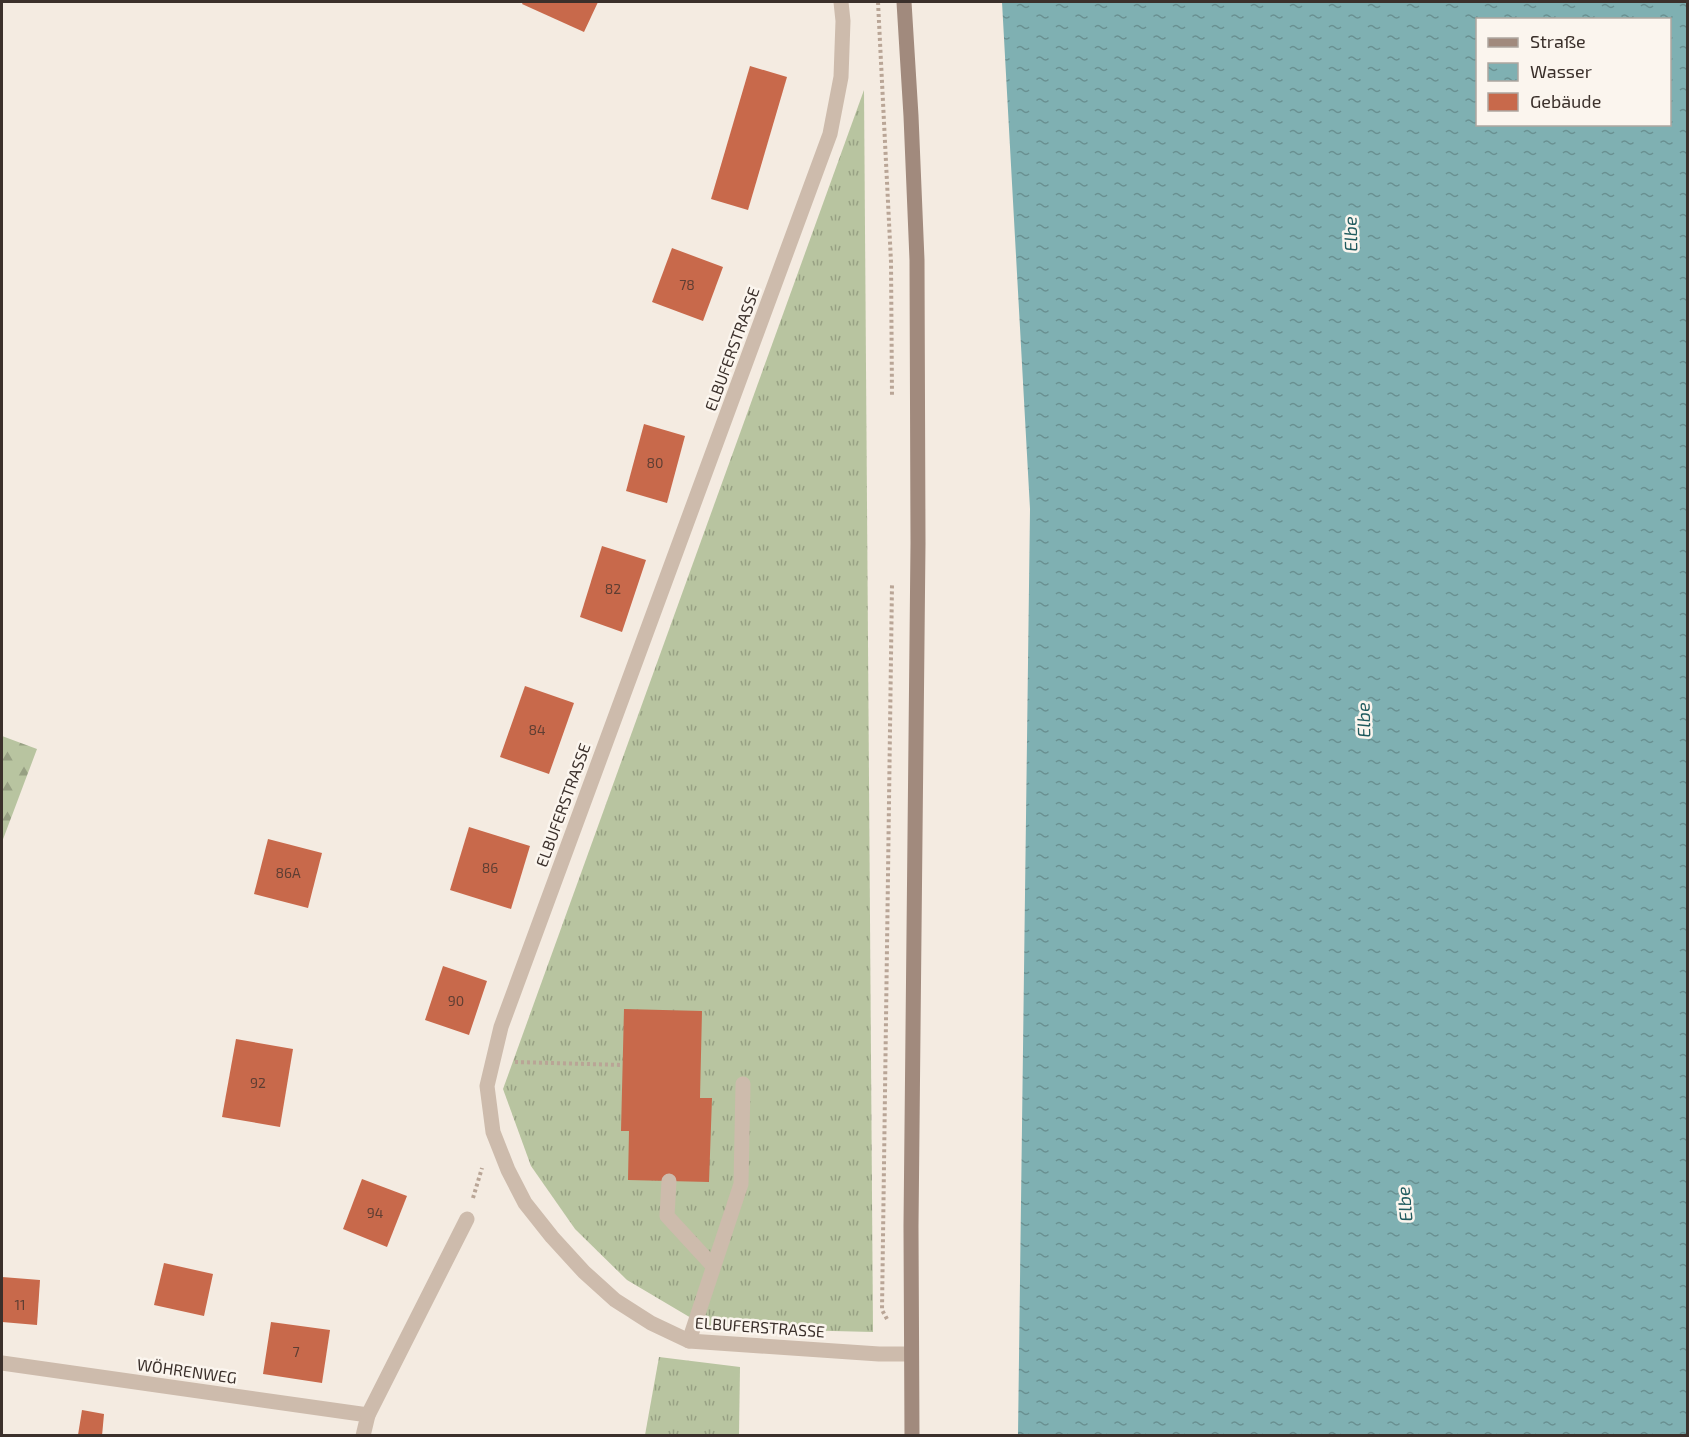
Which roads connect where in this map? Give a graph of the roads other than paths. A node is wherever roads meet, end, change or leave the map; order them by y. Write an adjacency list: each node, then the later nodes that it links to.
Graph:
1 (841, 2): 7 (street, ELBUFERSTRASSE)
2 (904, 2): 8 (street)
3 (742, 1084): 6 (street)
4 (669, 1181): 6 (street)
5 (467, 1219): 10 (street)
6 (713, 1266): 7 (street)
7 (689, 1341): 8 (street, ELBUFERSTRASSE)
8 (911, 1354): 12 (street)
9 (2, 1363): 10 (street, WÖHRENWEG)
10 (368, 1415): 11 (street)
11 (363, 1436)
12 (912, 1436)

